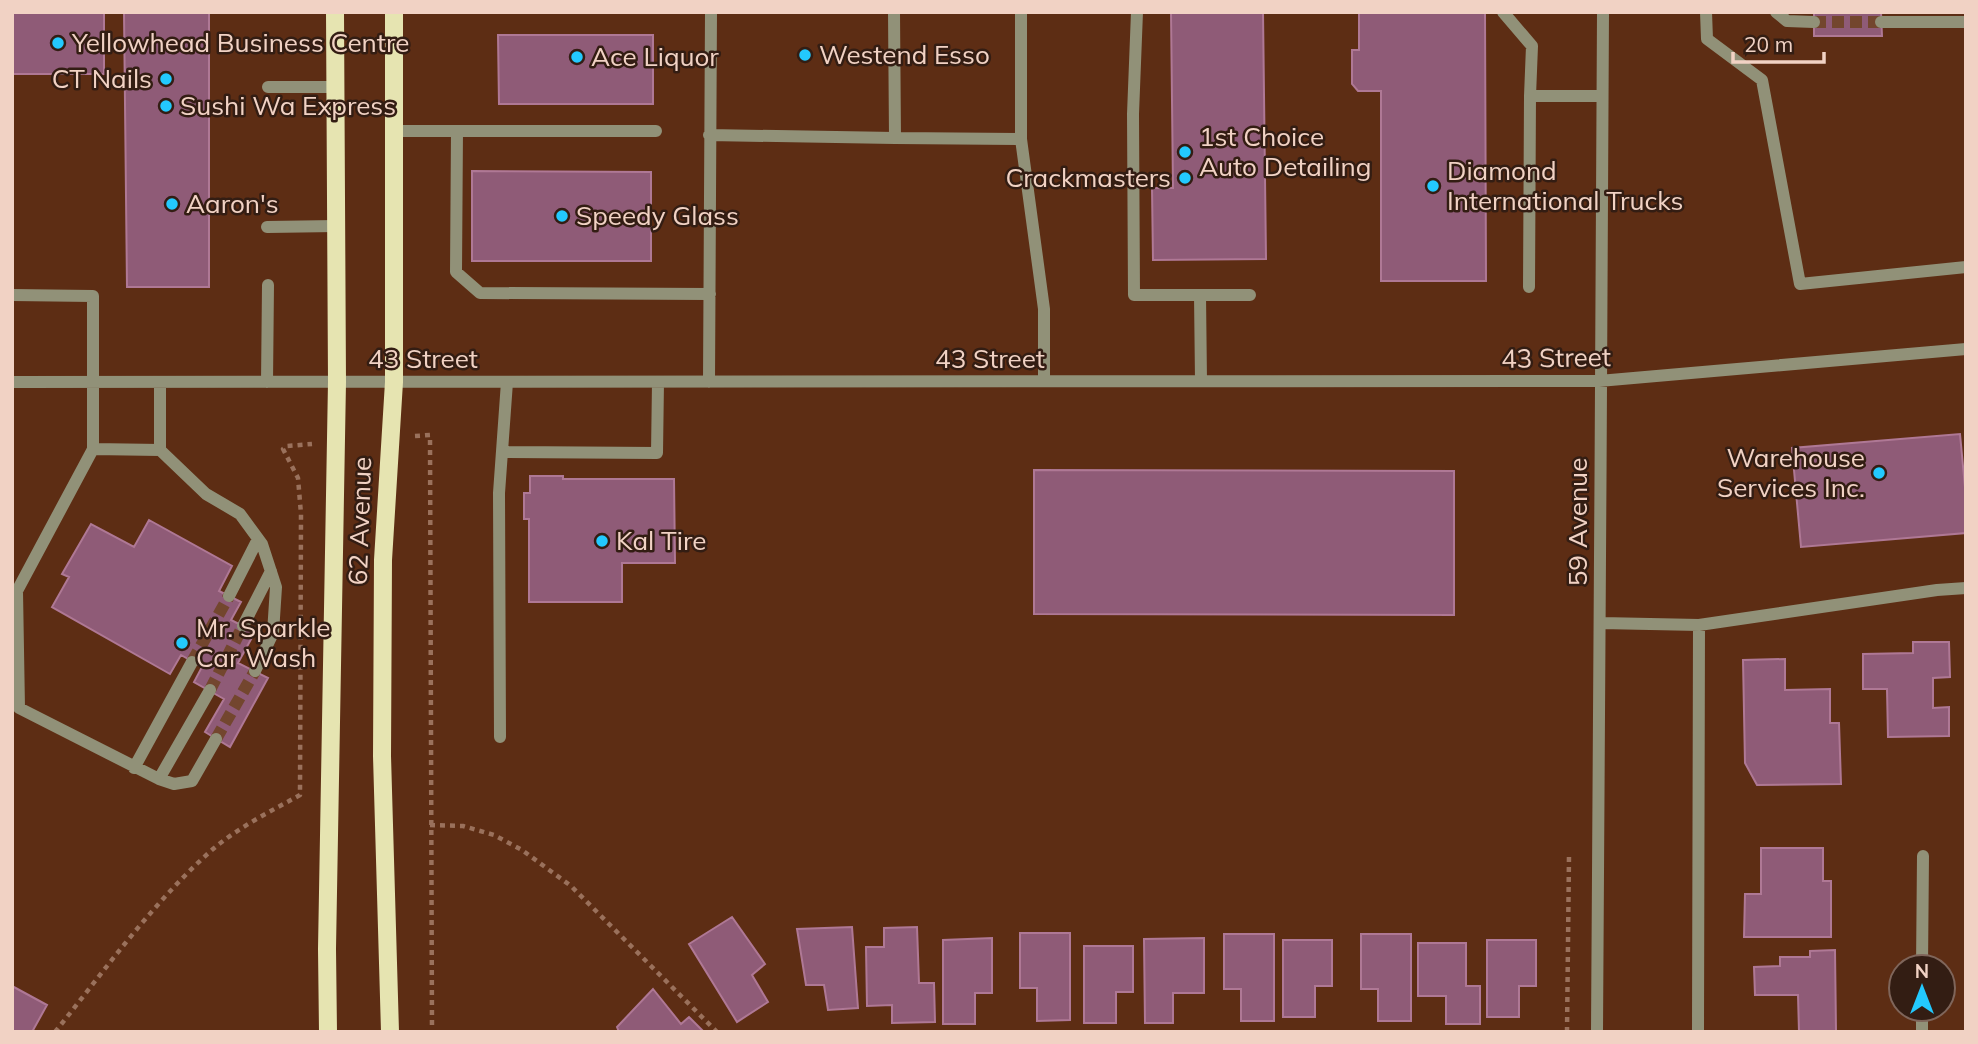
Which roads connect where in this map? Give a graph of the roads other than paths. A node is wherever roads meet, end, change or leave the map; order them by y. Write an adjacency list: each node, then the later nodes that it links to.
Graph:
1 (335, 12): 15 (main road, 62 Avenue)
2 (394, 12): 18 (main road, 62 Avenue)
3 (711, 12): 21 (street)
4 (894, 12): 22 (street)
5 (1021, 12): 23 (street)
6 (1137, 12): 31 (street)
7 (1503, 12): 16 (street)
8 (1602, 12): 17 (street, 59 Avenue)
9 (1706, 12): 26 (street)
10 (1776, 12): 11 (street)
11 (1814, 22)
12 (1881, 22): 13 (street)
13 (1966, 22)
14 (268, 87): 15 (street)
15 (335, 87): 24 (main road, 62 Avenue)
16 (1530, 96): 17 (street); 28 (street)
17 (1602, 96): 36 (street, 59 Avenue)
18 (393, 131): 19 (street); 42 (main road, 62 Avenue)
19 (457, 131): 20 (street); 29 (street)
20 (656, 131)
21 (709, 135): 22 (street); 29 (street)
22 (895, 138): 23 (street)
23 (1021, 139): 34 (street)
24 (336, 226): 25 (street); 41 (main road, 62 Avenue)
25 (267, 227)
26 (1966, 267)
27 (268, 285): 40 (street)
28 (1530, 287)
29 (710, 294): 45 (street)
30 (12, 295): 38 (street)
31 (1200, 295): 32 (street); 35 (street)
32 (1250, 295)
33 (1966, 349): 36 (street, 43 Street)
34 (1044, 381): 35 (street, 43 Street); 45 (street, 43 Street)
35 (1201, 381): 36 (street, 43 Street)
36 (1600, 381): 53 (street, 59 Avenue)
37 (12, 382): 38 (street, 43 Street)
38 (94, 382): 39 (street, 43 Street); 46 (street)
39 (160, 382): 40 (street, 43 Street); 47 (street)
40 (267, 382): 41 (street, 43 Street)
41 (337, 382): 42 (street, 43 Street); 65 (main road, 62 Avenue)
42 (394, 382): 43 (street, 43 Street); 66 (main road, 62 Avenue)
43 (507, 382): 44 (street, 43 Street); 48 (street)
44 (658, 382): 45 (street, 43 Street); 48 (street)
45 (709, 382)
46 (93, 449): 47 (street); 61 (street)
47 (160, 450): 49 (street)
48 (502, 452): 59 (street)
49 (258, 539): 50 (street); 52 (street)
50 (271, 571): 55 (street); 57 (street)
51 (1966, 588): 54 (street)
52 (229, 596)
53 (1601, 623): 54 (street); 67 (street, 59 Avenue)
54 (1699, 625): 68 (street)
55 (243, 626)
56 (192, 662): 61 (street)
57 (255, 671)
58 (210, 690): 62 (street)
59 (500, 737)
60 (216, 739): 62 (street)
61 (134, 768): 62 (street)
62 (159, 779)
63 (1923, 856): 64 (street)
64 (1923, 953)
65 (328, 1032)
66 (390, 1032)
67 (1597, 1032)
68 (1699, 1032)

